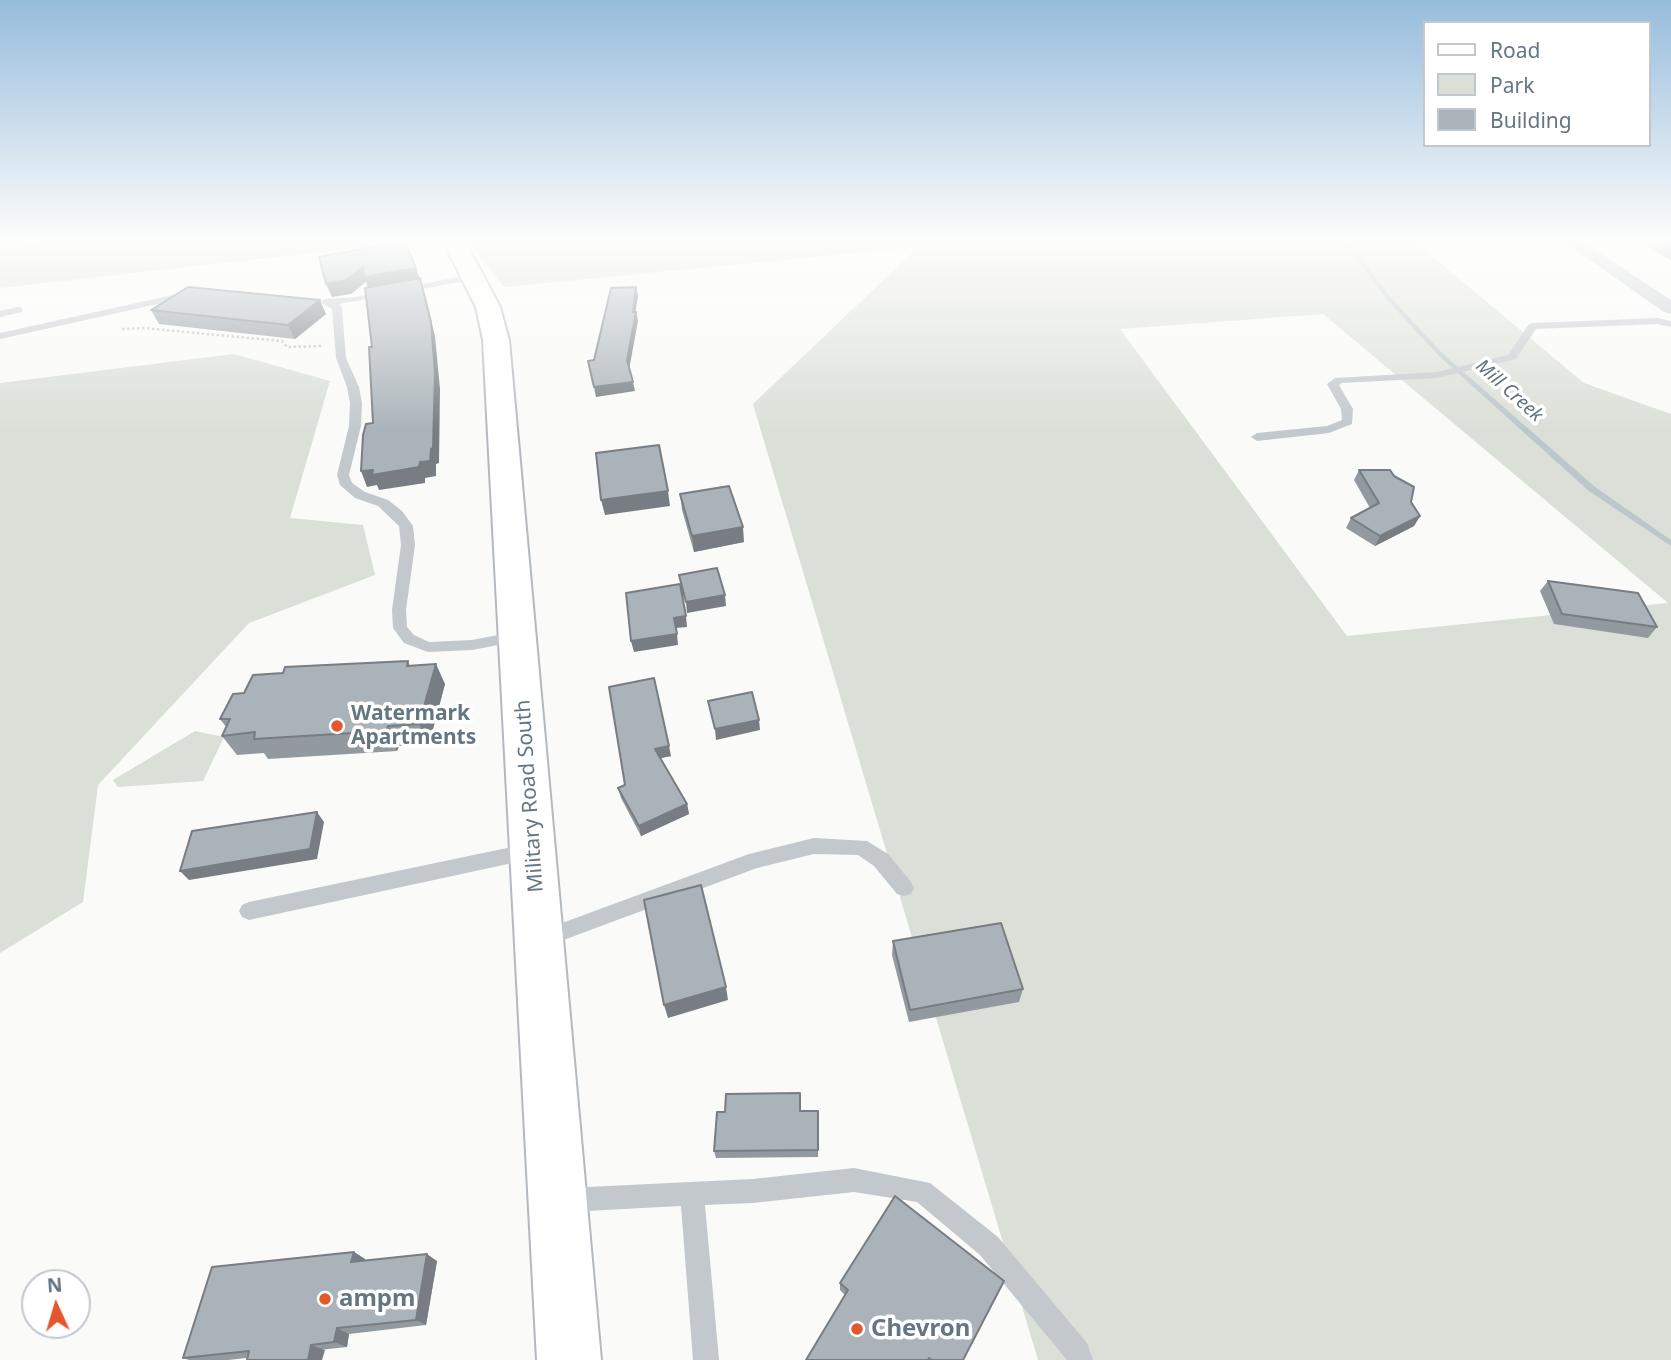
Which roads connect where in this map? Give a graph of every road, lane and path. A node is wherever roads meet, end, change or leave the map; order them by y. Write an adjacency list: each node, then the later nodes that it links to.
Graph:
1 (147, 304): 8 (lane)
2 (331, 304): 9 (lane)
3 (487, 304): 11 (main road, Military Road South)
4 (18, 310): 5 (lane)
5 (0, 314)
6 (1671, 324): 10 (lane)
7 (118, 329): 9 (path)
8 (0, 336)
9 (340, 344): 11 (lane)
10 (1257, 437)
11 (519, 636): 12 (main road, Military Road South)
12 (534, 851): 14 (lane); 15 (main road, Military Road South)
13 (904, 888): 15 (lane)
14 (249, 911)
15 (540, 940): 17 (main road, Military Road South)
16 (692, 1194): 17 (lane); 19 (lane); 20 (lane)
17 (558, 1201): 18 (main road, Military Road South)
18 (562, 1358)
19 (706, 1360)
20 (1080, 1360)

